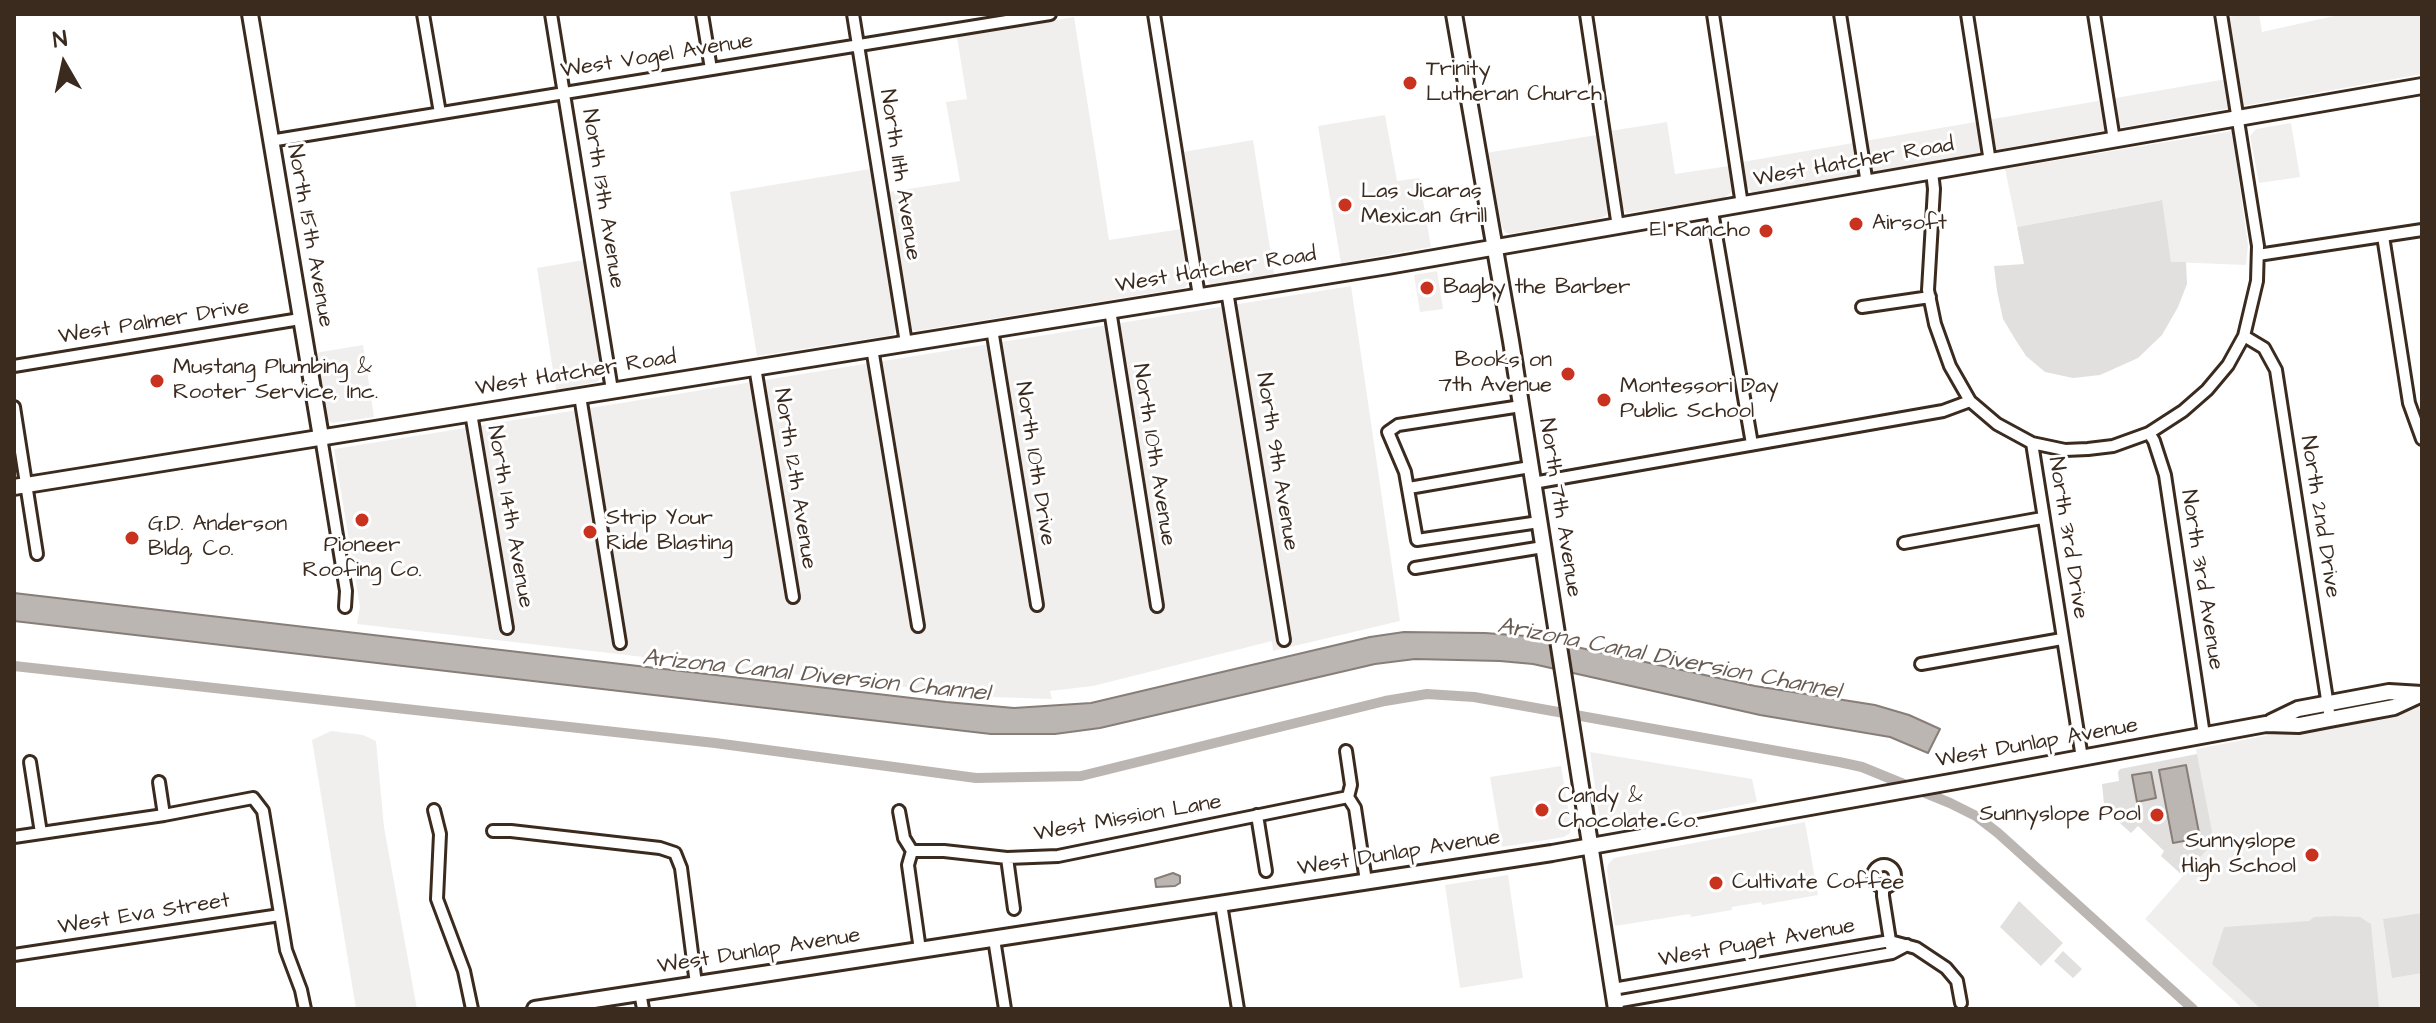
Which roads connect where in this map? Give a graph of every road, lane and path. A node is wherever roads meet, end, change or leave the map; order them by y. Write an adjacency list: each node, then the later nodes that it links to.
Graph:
1 (250, 14): 23 (street, North 15th Avenue)
2 (423, 14): 20 (street)
3 (551, 14): 19 (street, North 13th Avenue)
4 (702, 14): 17 (street)
5 (853, 14): 16 (street, North 11th Avenue)
6 (1050, 14): 15 (street, West Vogel Avenue)
7 (1154, 14): 35 (street)
8 (1454, 14): 32 (street, North 7th Avenue)
9 (1586, 14): 29 (street)
10 (1713, 14): 27 (street)
11 (1840, 14): 26 (street)
12 (1967, 14): 24 (street)
13 (2094, 14): 22 (street)
14 (2221, 14): 21 (street)
15 (1006, 18): 16 (street, West Vogel Avenue)
16 (858, 45): 17 (street, West Vogel Avenue); 42 (street, North 11th Avenue)
17 (711, 69): 19 (street, West Vogel Avenue)
18 (2422, 86): 21 (street, West Hatcher Road)
19 (564, 92): 20 (street, West Vogel Avenue); 46 (street, North 13th Avenue)
20 (440, 113): 23 (street, West Vogel Avenue)
21 (2238, 118): 22 (street, West Hatcher Road); 33 (street)
22 (2114, 140): 24 (street, West Hatcher Road)
23 (270, 141): 39 (street, North 15th Avenue)
24 (1990, 162): 25 (street, West Hatcher Road)
25 (1932, 172): 26 (street, West Hatcher Road); 36 (street, North 3rd Drive)
26 (1867, 184): 27 (street, West Hatcher Road)
27 (1742, 205): 28 (street, West Hatcher Road)
28 (1712, 211): 29 (street, West Hatcher Road); 56 (street)
29 (1618, 227): 32 (street, West Hatcher Road)
30 (2422, 230): 31 (street)
31 (2383, 236): 33 (street); 54 (street)
32 (1495, 248): 34 (street, West Hatcher Road); 49 (street, North 7th Avenue)
33 (2258, 255): 41 (street)
34 (1227, 291): 35 (street, West Hatcher Road); 74 (street, North 9th Avenue)
35 (1199, 296): 38 (street, West Hatcher Road)
36 (1930, 297): 37 (street); 48 (street, North 3rd Drive)
37 (1862, 307)
38 (1110, 310): 40 (street, West Hatcher Road); 69 (street, North 10th Avenue)
39 (300, 319): 44 (street, West Palmer Drive); 53 (street, North 15th Avenue)
40 (992, 329): 42 (street, West Hatcher Road); 68 (street, North 10th Drive)
41 (2244, 336): 52 (street); 78 (street, North 2nd Drive)
42 (906, 343): 43 (street, West Hatcher Road)
43 (872, 348): 45 (street, West Hatcher Road); 71 (street)
44 (14, 366)
45 (755, 367): 46 (street, West Hatcher Road); 67 (street, North 12th Avenue)
46 (612, 390): 47 (street, West Hatcher Road)
47 (580, 396): 51 (street, West Hatcher Road); 75 (street)
48 (1970, 401): 55 (street, North 3rd Drive); 56 (street)
49 (1521, 406): 57 (street, North 7th Avenue); 60 (street)
50 (14, 407): 59 (street)
51 (471, 413): 53 (street, West Hatcher Road); 72 (street, North 14th Avenue)
52 (2149, 433): 55 (street); 81 (street, North 3rd Avenue)
53 (321, 437): 59 (street, West Hatcher Road); 70 (street, North 15th Avenue)
54 (2422, 439)
55 (2032, 443): 61 (street, North 3rd Drive)
56 (1752, 444): 58 (street)
57 (1530, 467): 58 (street, North 7th Avenue); 60 (street)
58 (1533, 483): 62 (street, North 7th Avenue)
59 (20, 486): 65 (street)
60 (1409, 488): 62 (street)
61 (2042, 518): 63 (street); 73 (street, North 3rd Drive)
62 (1539, 522): 64 (street, North 7th Avenue)
63 (1904, 543)
64 (1543, 547): 66 (street); 94 (street, North 7th Avenue)
65 (37, 554)
66 (1415, 568)
67 (793, 597)
68 (1037, 605)
69 (1157, 606)
70 (345, 607)
71 (918, 626)
72 (507, 628)
73 (2062, 639): 76 (street); 83 (street, North 3rd Drive)
74 (1284, 640)
75 (620, 643)
76 (1921, 664)
77 (2422, 694): 78 (street, West Dunlap Avenue); 79 (street, West Dunlap Avenue)
78 (2327, 703): 79 (street, North 2nd Drive); 80 (street, West Dunlap Avenue)
79 (2330, 719): 80 (street, West Dunlap Avenue)
80 (2266, 724): 81 (street, West Dunlap Avenue)
81 (2204, 735): 83 (street, West Dunlap Avenue)
82 (1346, 751): 86 (street)
83 (2082, 758): 94 (street, West Dunlap Avenue)
84 (30, 762): 92 (street)
85 (159, 782): 89 (street)
86 (1348, 797): 90 (street, West Mission Lane); 98 (street)
87 (434, 810): 114 (street)
88 (899, 811): 95 (street)
89 (164, 815): 92 (street); 102 (street)
90 (1257, 815): 96 (street, West Mission Lane); 97 (street)
91 (493, 831): 109 (street)
92 (41, 833): 93 (street)
93 (14, 837)
94 (1589, 846): 98 (street, West Dunlap Avenue); 111 (street, North 7th Avenue)
95 (912, 851): 96 (street, West Mission Lane); 105 (street)
96 (1007, 858): 101 (street, West Mission Lane)
97 (1266, 871)
98 (1366, 881): 100 (street, West Dunlap Avenue)
99 (1883, 888): 104 (street)
100 (1221, 904): 103 (street, West Dunlap Avenue); 118 (street)
101 (1014, 909)
102 (280, 915): 106 (street, West Eva Street); 113 (street)
103 (994, 939): 105 (street, West Dunlap Avenue); 117 (street)
104 (1891, 947): 107 (street, West Puget Avenue); 108 (street, West Puget Avenue); 112 (street, West Puget Avenue)
105 (920, 950): 109 (street, West Dunlap Avenue)
106 (14, 955)
107 (1805, 956): 108 (street); 111 (street, West Puget Avenue)
108 (1807, 968): 111 (street, West Puget Avenue)
109 (696, 984): 110 (street, West Dunlap Avenue)
110 (640, 992): 115 (street, West Dunlap Avenue); 116 (street)
111 (1614, 1000)
112 (1961, 1003)
113 (305, 1009)
114 (472, 1009)
115 (535, 1009)
116 (643, 1009)
117 (1005, 1009)
118 (1238, 1009)

